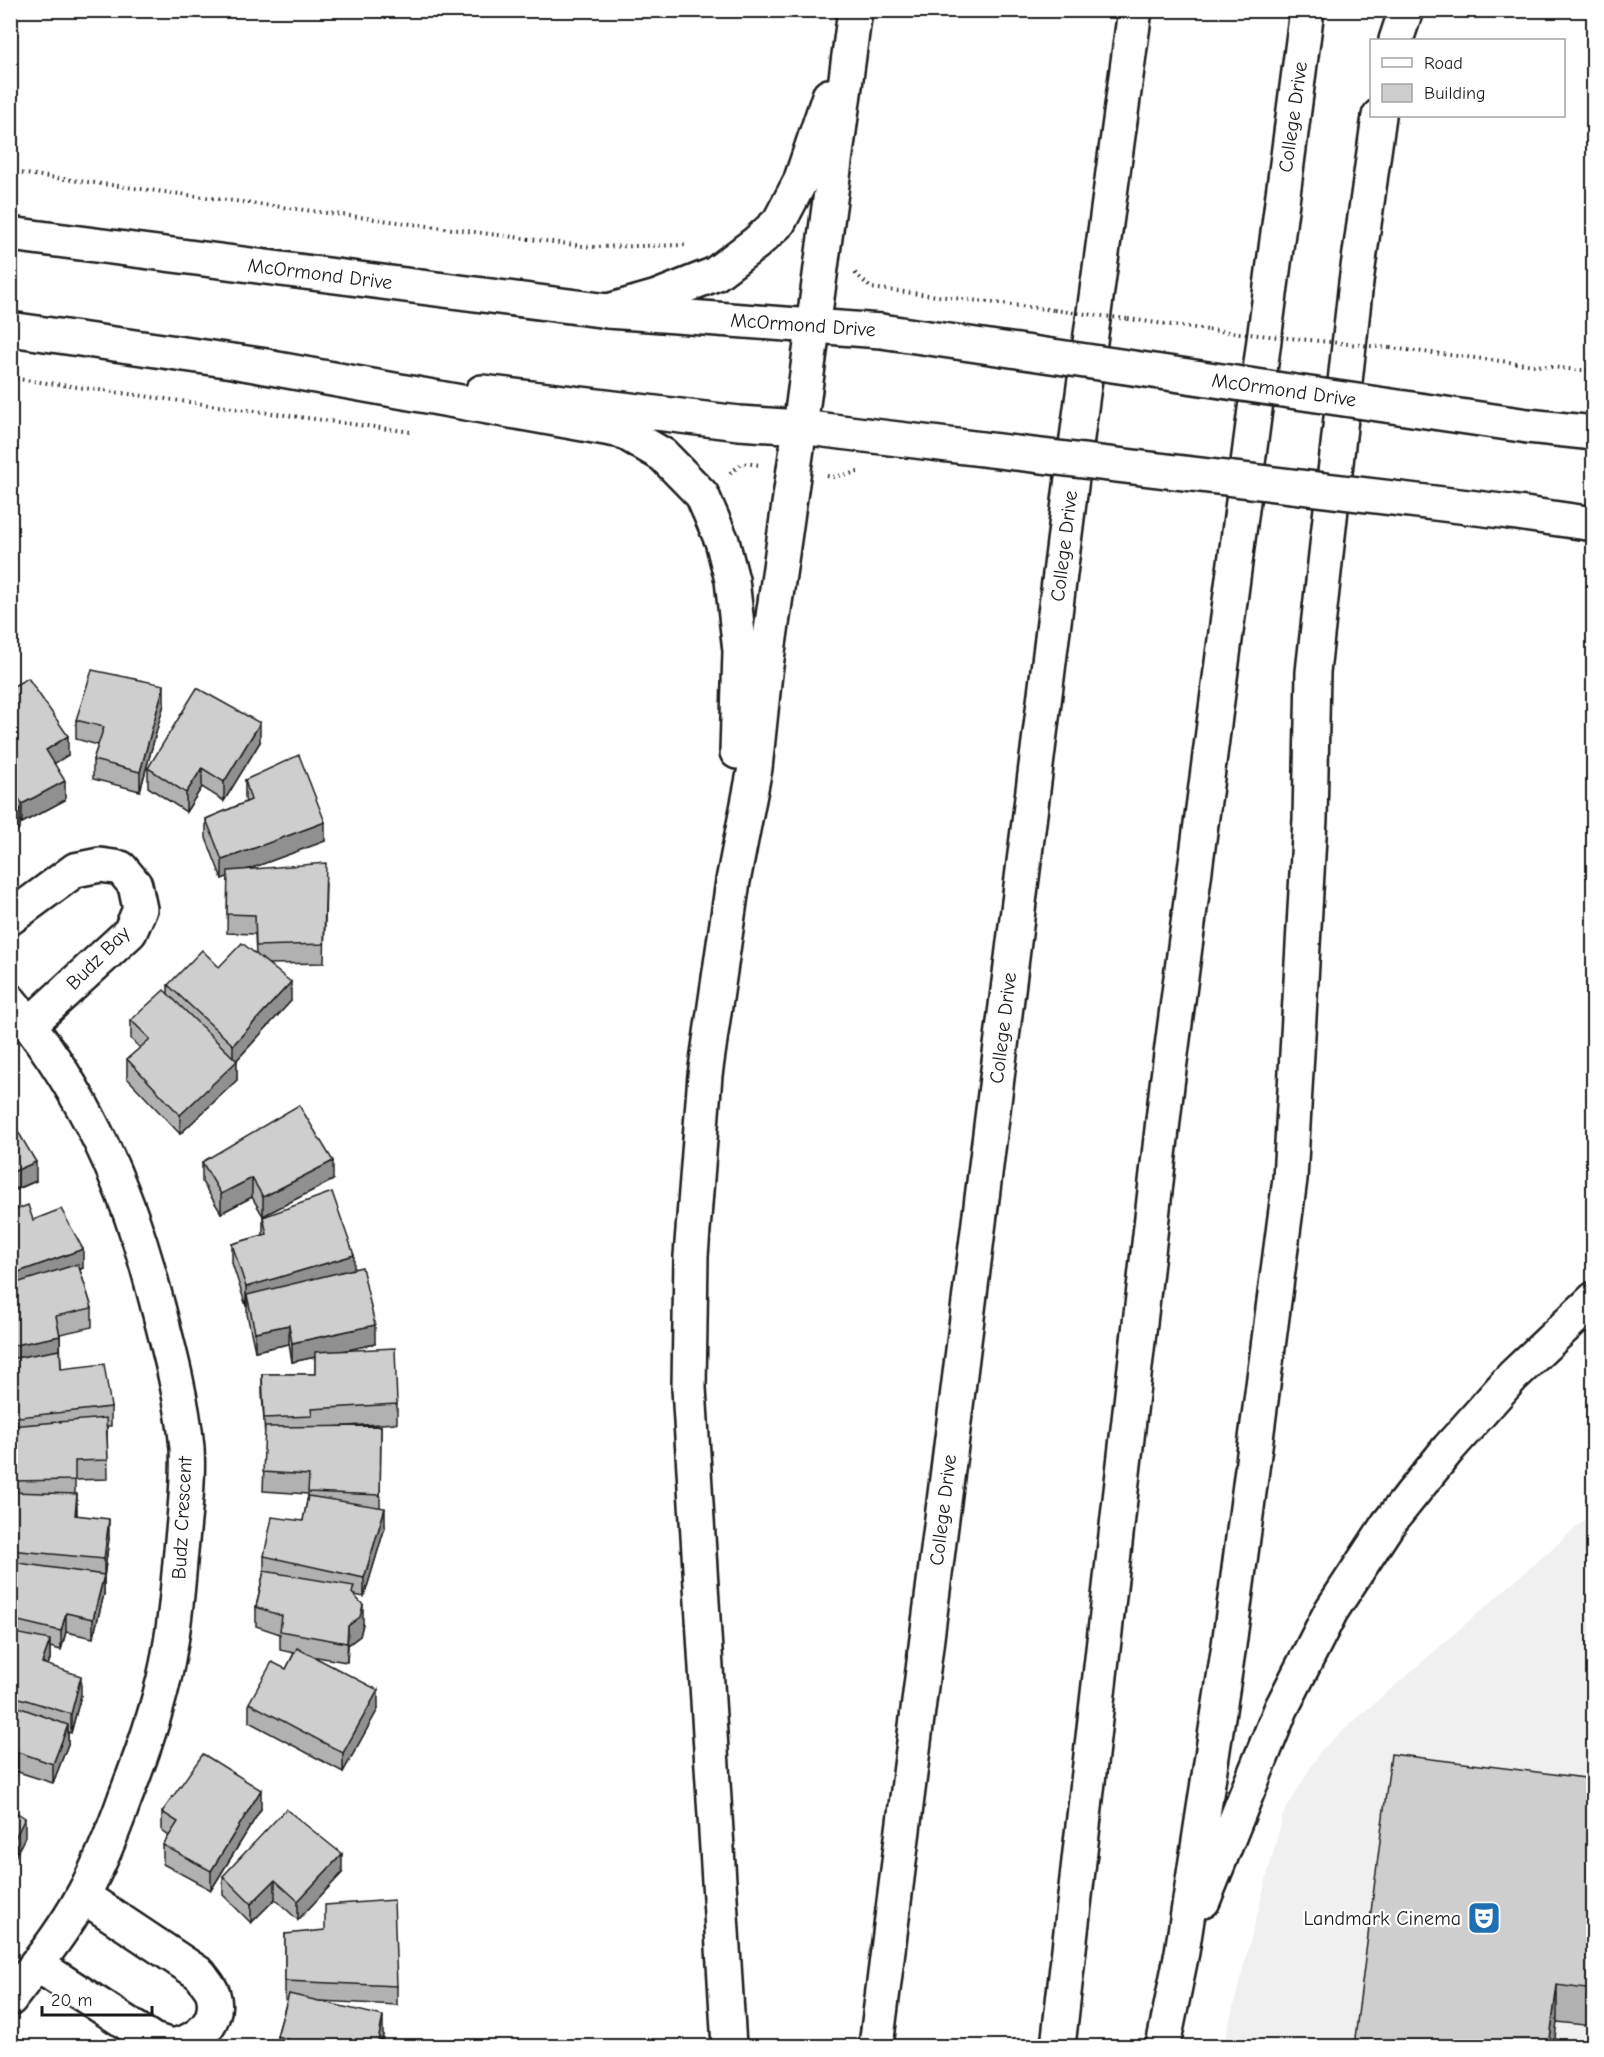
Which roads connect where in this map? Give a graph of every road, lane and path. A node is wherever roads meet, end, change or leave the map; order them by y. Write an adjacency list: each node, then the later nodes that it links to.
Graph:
1 (1135, 10): 30 (main road, College Drive)
2 (1307, 10): 31 (main road, College Drive)
3 (1406, 10): 5 (main road)
4 (854, 17): 11 (main road); 12 (main road)
5 (1396, 39)
6 (1379, 117): 26 (main road)
7 (10, 172): 9 (path)
8 (10, 234): 11 (main road, McOrmond Drive)
9 (696, 241)
10 (852, 271): 15 (path, bridge)
11 (608, 311): 12 (main road, McOrmond Drive)
12 (813, 326): 17 (main road); 19 (main road, McOrmond Drive, bridge)
13 (10, 329): 14 (main road)
14 (238, 362): 17 (main road); 21 (main road)
15 (1593, 370)
16 (10, 378): 18 (path)
17 (801, 427): 20 (main road, bridge); 21 (main road)
18 (422, 433)
19 (1593, 433)
20 (1593, 524)
21 (733, 881): 29 (main road)
22 (10, 918): 23 (main road, Budz Bay)
23 (20, 1012): 25 (main road, Budz Crescent)
24 (1593, 1299): 26 (main road)
25 (83, 1896): 27 (main road, Budz Crescent); 27 (main road)
26 (1182, 1952): 32 (main road)
27 (36, 1964): 28 (main road, Budz Crescent)
28 (10, 1999)
29 (729, 2046)
30 (876, 2046)
31 (1058, 2046)
32 (1163, 2046)

